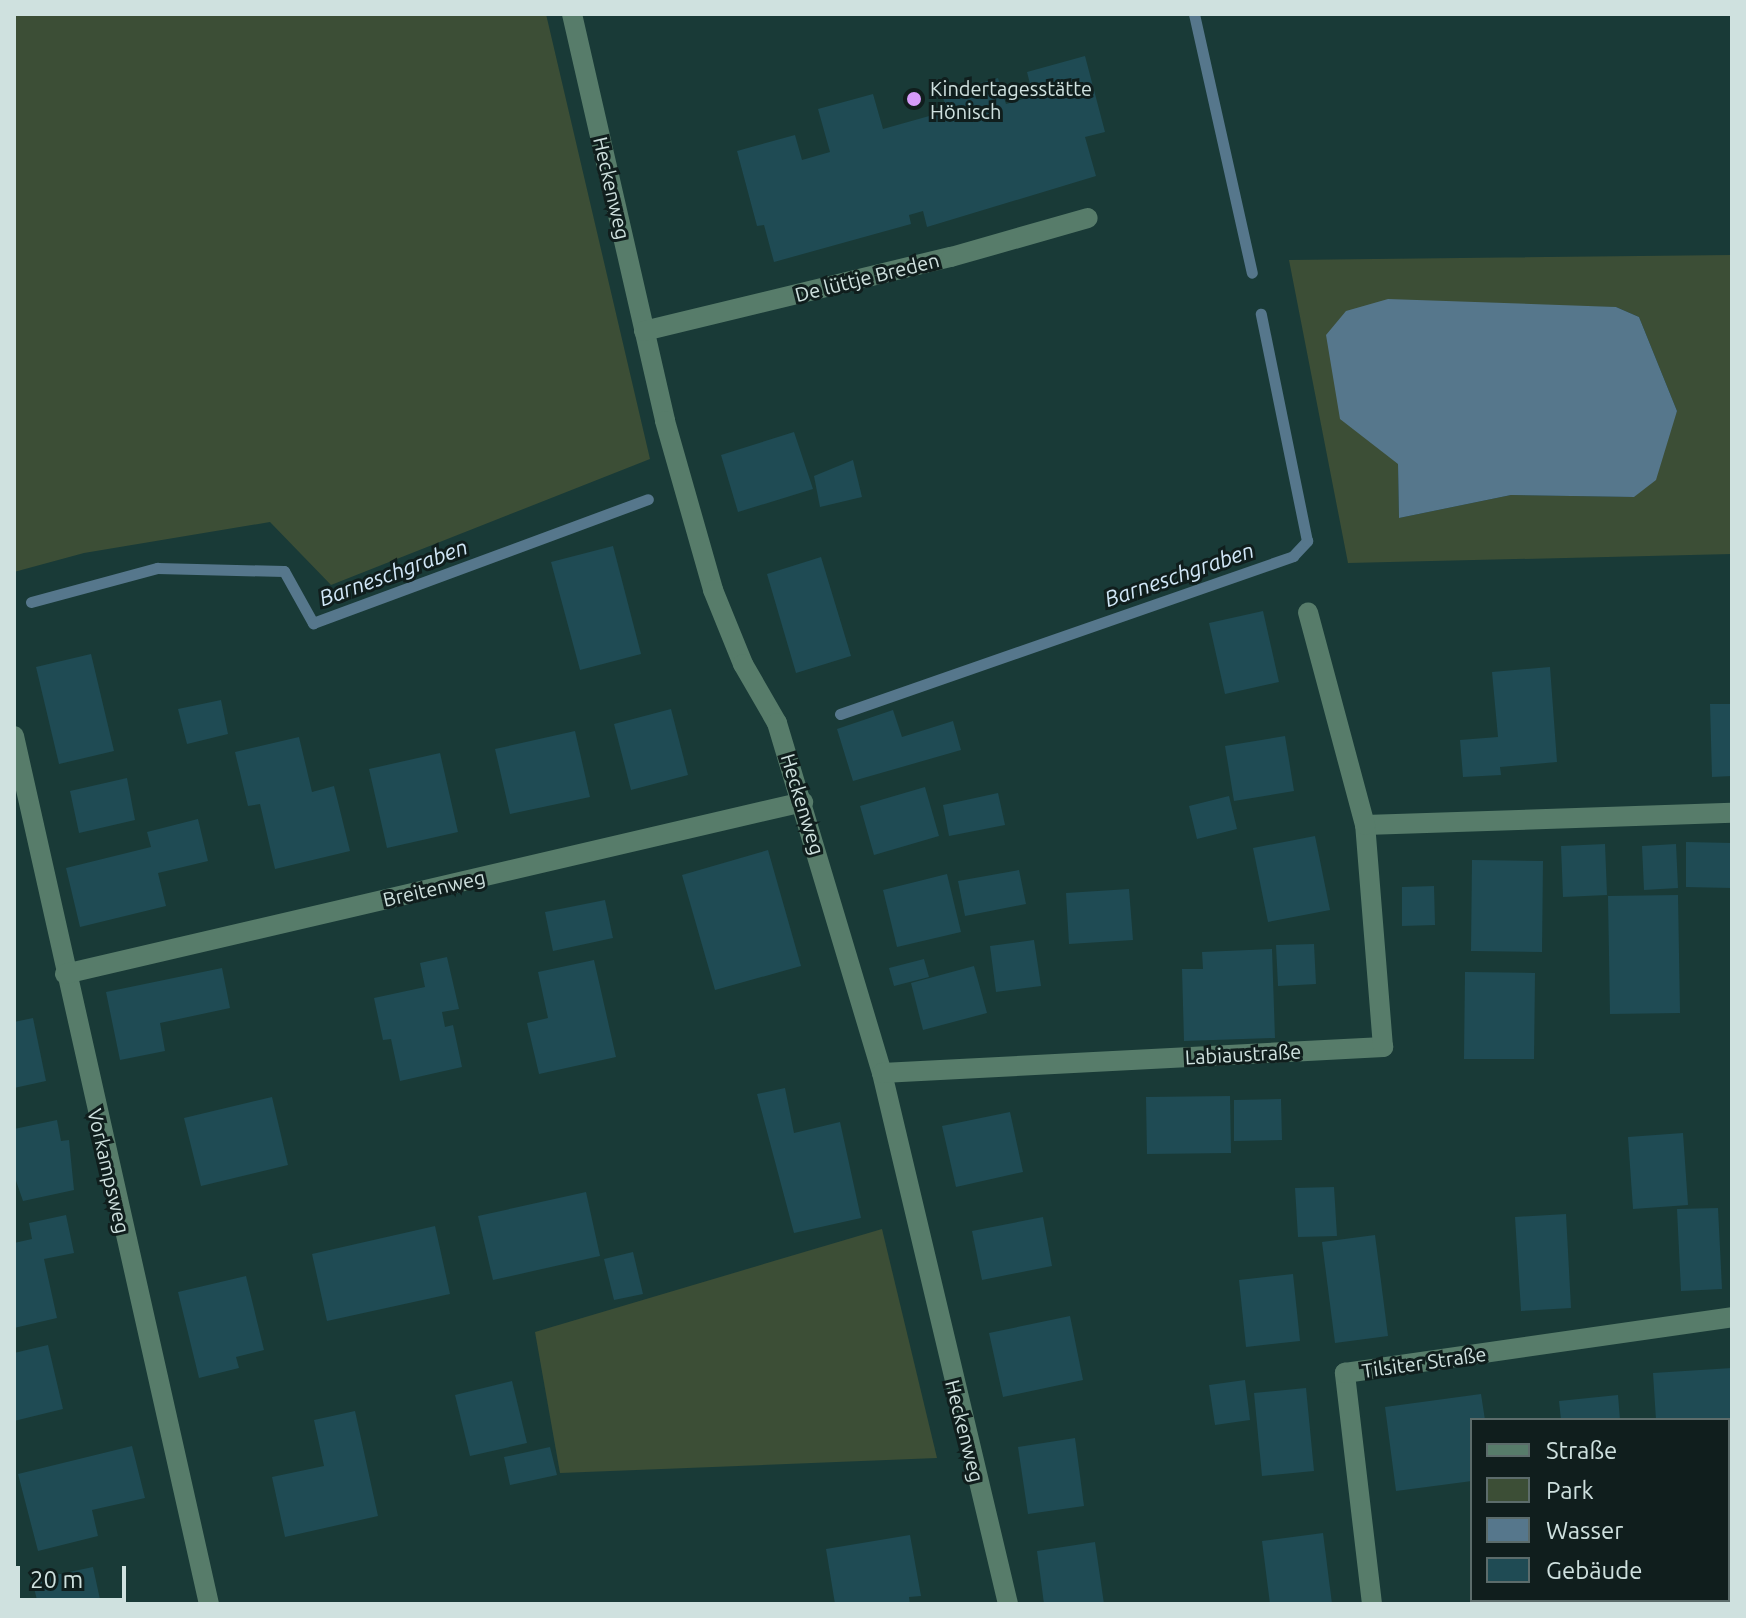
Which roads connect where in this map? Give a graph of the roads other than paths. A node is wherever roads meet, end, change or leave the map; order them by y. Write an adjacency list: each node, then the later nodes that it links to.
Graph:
1 (572, 14): 3 (street, Heckenweg)
2 (1088, 218): 3 (street, De lüttje Breden)
3 (644, 331): 6 (street, Heckenweg)
4 (1308, 612): 8 (street, Labiaustraße)
5 (14, 736): 9 (street, Vorkampsweg)
6 (803, 802): 9 (street, Breitenweg); 10 (street, Heckenweg)
7 (1732, 813): 8 (street)
8 (1365, 825): 10 (street, Labiaustraße)
9 (65, 974): 12 (street, Vorkampsweg)
10 (882, 1073): 13 (street, Heckenweg)
11 (1732, 1317): 14 (street, Tilsiter Straße)
12 (209, 1604)
13 (1008, 1604)
14 (1372, 1604)

